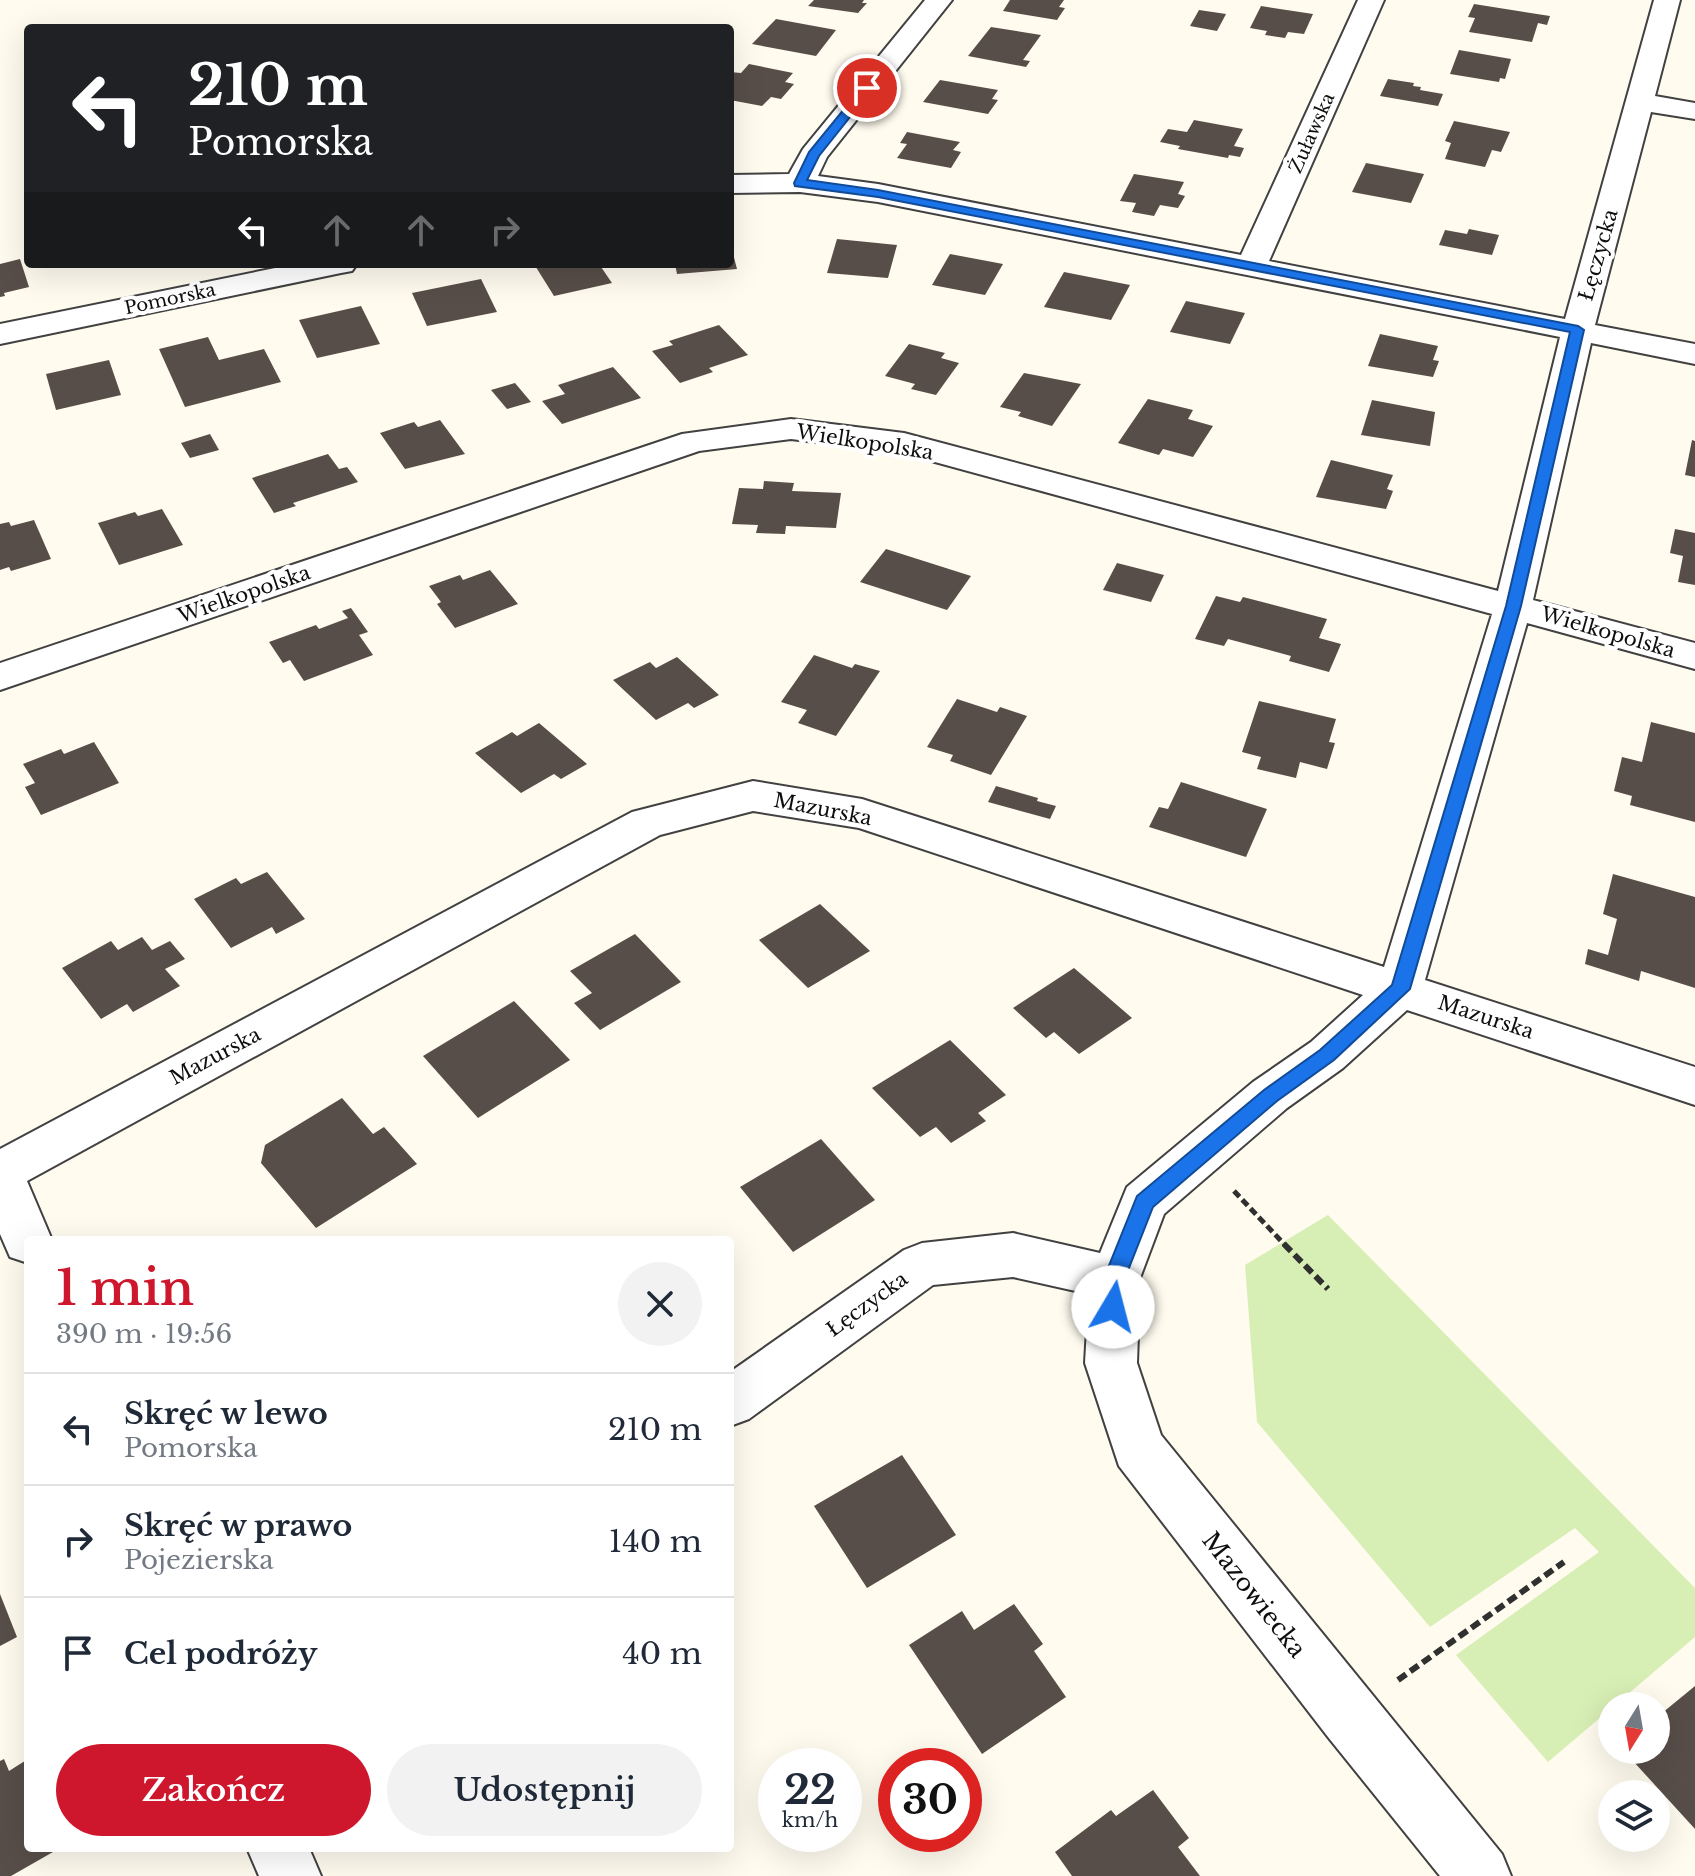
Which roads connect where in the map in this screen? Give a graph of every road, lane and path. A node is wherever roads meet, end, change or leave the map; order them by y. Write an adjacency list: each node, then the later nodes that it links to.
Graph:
1 (939, 0): 6 (street)
2 (1371, 0): 8 (street, Żuławska)
3 (1667, 0): 4 (street, Łęczycka)
4 (1641, 102): 5 (street); 10 (street, Łęczycka)
5 (1695, 111)
6 (800, 183): 7 (street); 8 (street)
7 (734, 184)
8 (1252, 265): 10 (street)
9 (322, 268): 11 (street, Pomorska)
10 (1578, 330): 12 (street); 13 (street, Łęczycka)
11 (0, 334)
12 (1695, 354)
13 (1513, 606): 14 (street, Wielkopolska); 15 (street, Wielkopolska); 16 (street, Łęczycka)
14 (1695, 656)
15 (0, 677)
16 (1400, 989): 17 (street, Mazurska); 18 (street); 19 (street, Mazurska)
17 (1695, 1086)
18 (1200, 1156): 21 (street); 22 (path)
19 (0, 1172): 20 (street)
20 (26, 1236)
21 (1115, 1278): 23 (street, Łęczycka); 25 (street, Mazowiecka)
22 (1328, 1289)
23 (734, 1399)
24 (1564, 1562): 25 (path)
25 (1349, 1716): 28 (street, Mazowiecka)
26 (280, 1852): 27 (street)
27 (290, 1876)
28 (1480, 1876)

